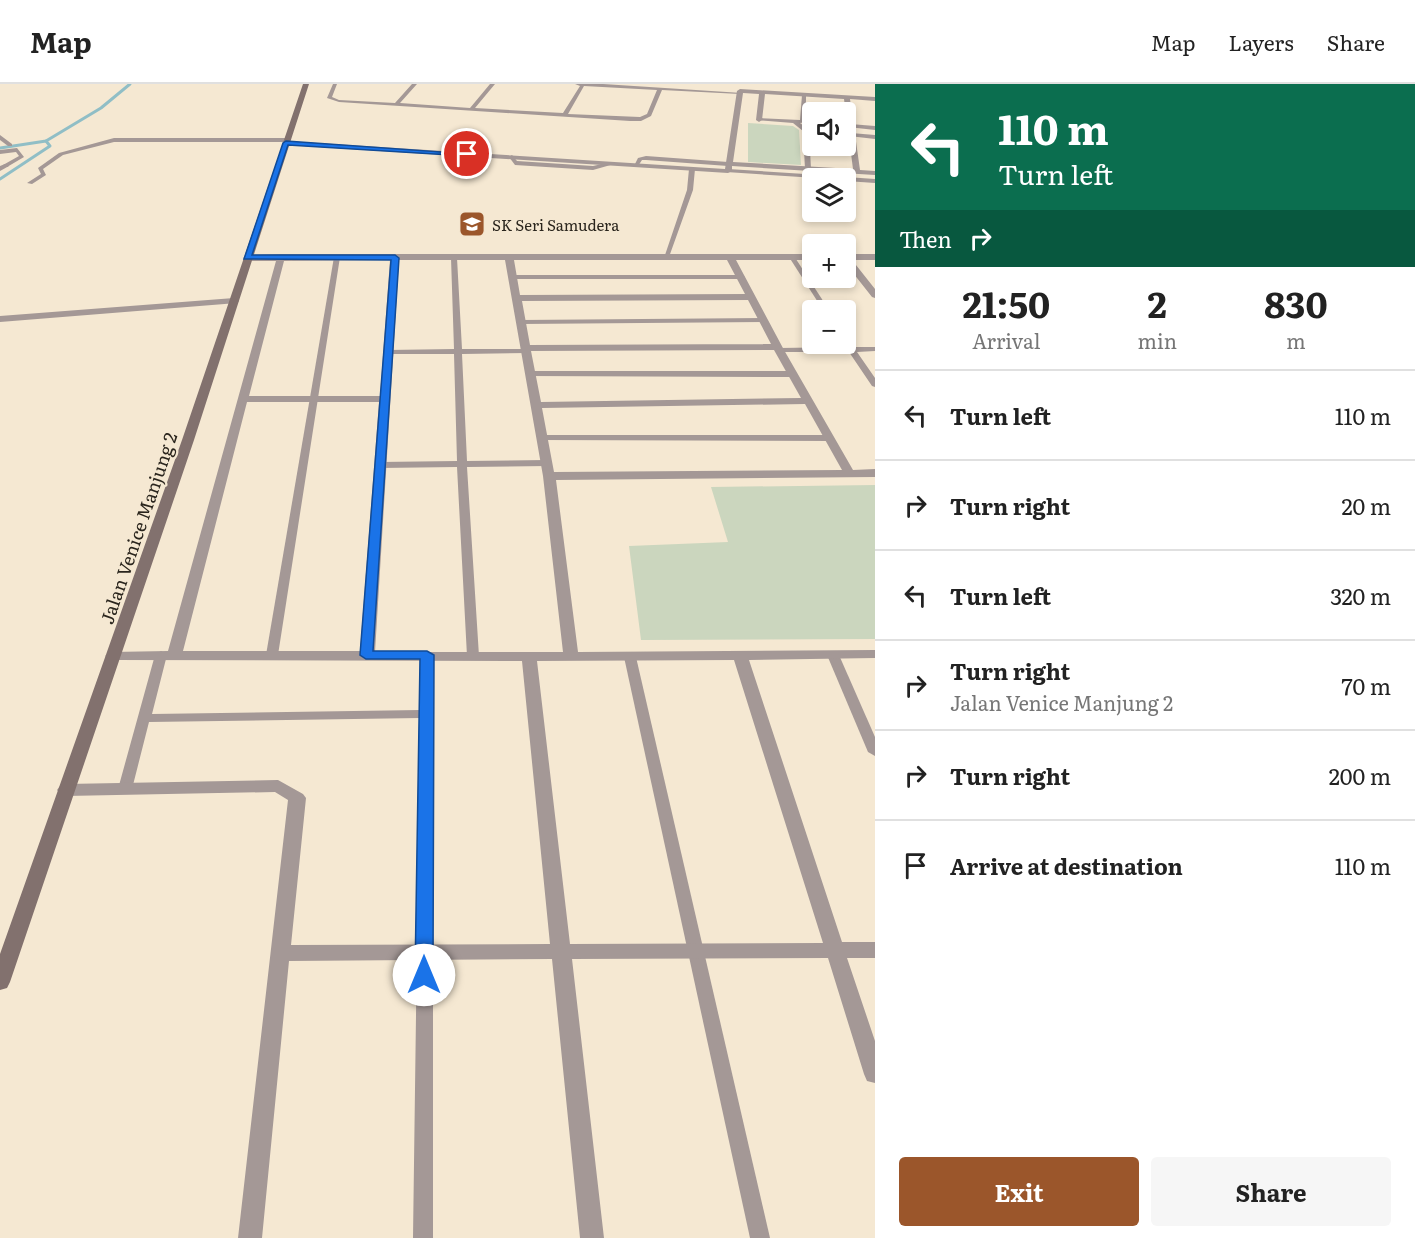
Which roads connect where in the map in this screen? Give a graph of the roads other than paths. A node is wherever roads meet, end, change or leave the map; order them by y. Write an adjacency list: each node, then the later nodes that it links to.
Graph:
1 (306, 84): 24 (street, Jalan Venice Manjung 2)
2 (335, 84): 14 (lane)
3 (415, 84): 14 (lane)
4 (493, 84): 15 (lane)
5 (577, 84): 6 (lane)
6 (583, 84): 7 (lane); 16 (lane)
7 (660, 89): 8 (lane); 16 (lane)
8 (740, 93): 9 (street); 31 (street)
9 (762, 93): 10 (street); 17 (street)
10 (804, 95): 11 (street); 18 (lane)
11 (846, 97): 12 (street); 13 (street)
12 (875, 99)
13 (847, 102)
14 (398, 104): 15 (lane)
15 (472, 108): 16 (lane)
16 (564, 114)
17 (759, 120): 18 (lane)
18 (796, 123): 32 (lane)
19 (856, 126): 20 (lane)
20 (875, 128)
21 (856, 135): 23 (lane)
22 (0, 137): 25 (street)
23 (875, 137)
24 (286, 142): 29 (street); 40 (lane); 48 (street, Jalan Venice Manjung 2)
25 (10, 145): 26 (lane)
26 (0, 146)
27 (0, 152): 30 (lane)
28 (855, 156): 35 (street)
29 (636, 165): 31 (lane); 33 (street)
30 (2, 167)
31 (728, 167): 33 (street); 34 (street); 37 (lane)
32 (808, 168)
33 (692, 169): 43 (lane)
34 (802, 169)
35 (858, 172): 36 (street)
36 (875, 173)
37 (802, 175)
38 (856, 180): 39 (lane)
39 (875, 181)
40 (30, 183)
41 (281, 257): 42 (street); 48 (street); 75 (street)
42 (338, 257): 49 (street); 76 (lane)
43 (666, 257): 44 (street); 51 (street)
44 (730, 257): 45 (street); 55 (street)
45 (792, 257): 46 (street); 59 (lane)
46 (802, 257)
47 (875, 257): 52 (street)
48 (247, 258): 60 (street, Jalan Venice Manjung 2)
49 (395, 258): 50 (street); 69 (street)
50 (454, 258): 51 (street); 70 (lane)
51 (509, 258): 54 (street)
52 (856, 258)
53 (856, 271): 56 (street)
54 (513, 277): 55 (lane); 58 (street)
55 (741, 277): 57 (street)
56 (875, 295)
57 (751, 297): 58 (street); 62 (street)
58 (517, 298): 63 (street)
59 (820, 300)
60 (234, 301): 61 (street); 93 (street, Jalan Venice Manjung 2)
61 (0, 319)
62 (763, 320): 63 (lane); 64 (street)
63 (521, 322): 66 (street)
64 (778, 349): 65 (lane); 66 (street); 73 (street)
65 (802, 349)
66 (526, 350): 70 (lane); 72 (street)
67 (856, 350): 68 (lane)
68 (875, 350)
69 (388, 352): 70 (lane); 77 (street)
70 (458, 352): 82 (lane)
71 (855, 354): 74 (lane)
72 (531, 374): 73 (lane); 79 (street)
73 (792, 374): 78 (street)
74 (875, 384)
75 (242, 399): 76 (street); 89 (street)
76 (314, 399): 77 (street); 90 (lane)
77 (385, 399): 83 (street)
78 (808, 401): 79 (street); 81 (street)
79 (537, 405): 80 (street)
80 (543, 438): 81 (lane); 84 (street)
81 (829, 438): 86 (street)
82 (462, 464): 83 (lane); 84 (lane); 94 (lane)
83 (380, 465): 91 (street)
84 (548, 469): 86 (street); 97 (street)
85 (875, 473): 86 (street)
86 (850, 474)
87 (833, 654): 88 (street); 95 (street); 101 (lane)
88 (875, 654)
89 (167, 655): 90 (street); 93 (street); 100 (lane)
90 (272, 655): 91 (street)
91 (366, 655): 92 (street)
92 (427, 655): 94 (street); 99 (lane)
93 (112, 656): 103 (street, Jalan Venice Manjung 2)
94 (473, 656): 96 (street)
95 (740, 656): 98 (street); 106 (street)
96 (529, 657): 97 (street); 104 (street)
97 (572, 657): 98 (street)
98 (630, 657): 105 (lane)
99 (426, 714): 100 (lane); 108 (lane)
100 (144, 718): 102 (lane)
101 (875, 752)
102 (125, 789): 103 (street); 109 (street)
103 (66, 790): 110 (street, Jalan Venice Manjung 2)
104 (560, 950): 105 (street); 108 (street); 114 (street)
105 (695, 950): 106 (street); 115 (lane)
106 (835, 950): 107 (street); 111 (street)
107 (875, 950)
108 (424, 951): 109 (street); 113 (lane)
109 (279, 953): 112 (street)
110 (0, 982)
111 (875, 1074)
112 (250, 1238)
113 (423, 1238)
114 (592, 1238)
115 (760, 1238)

